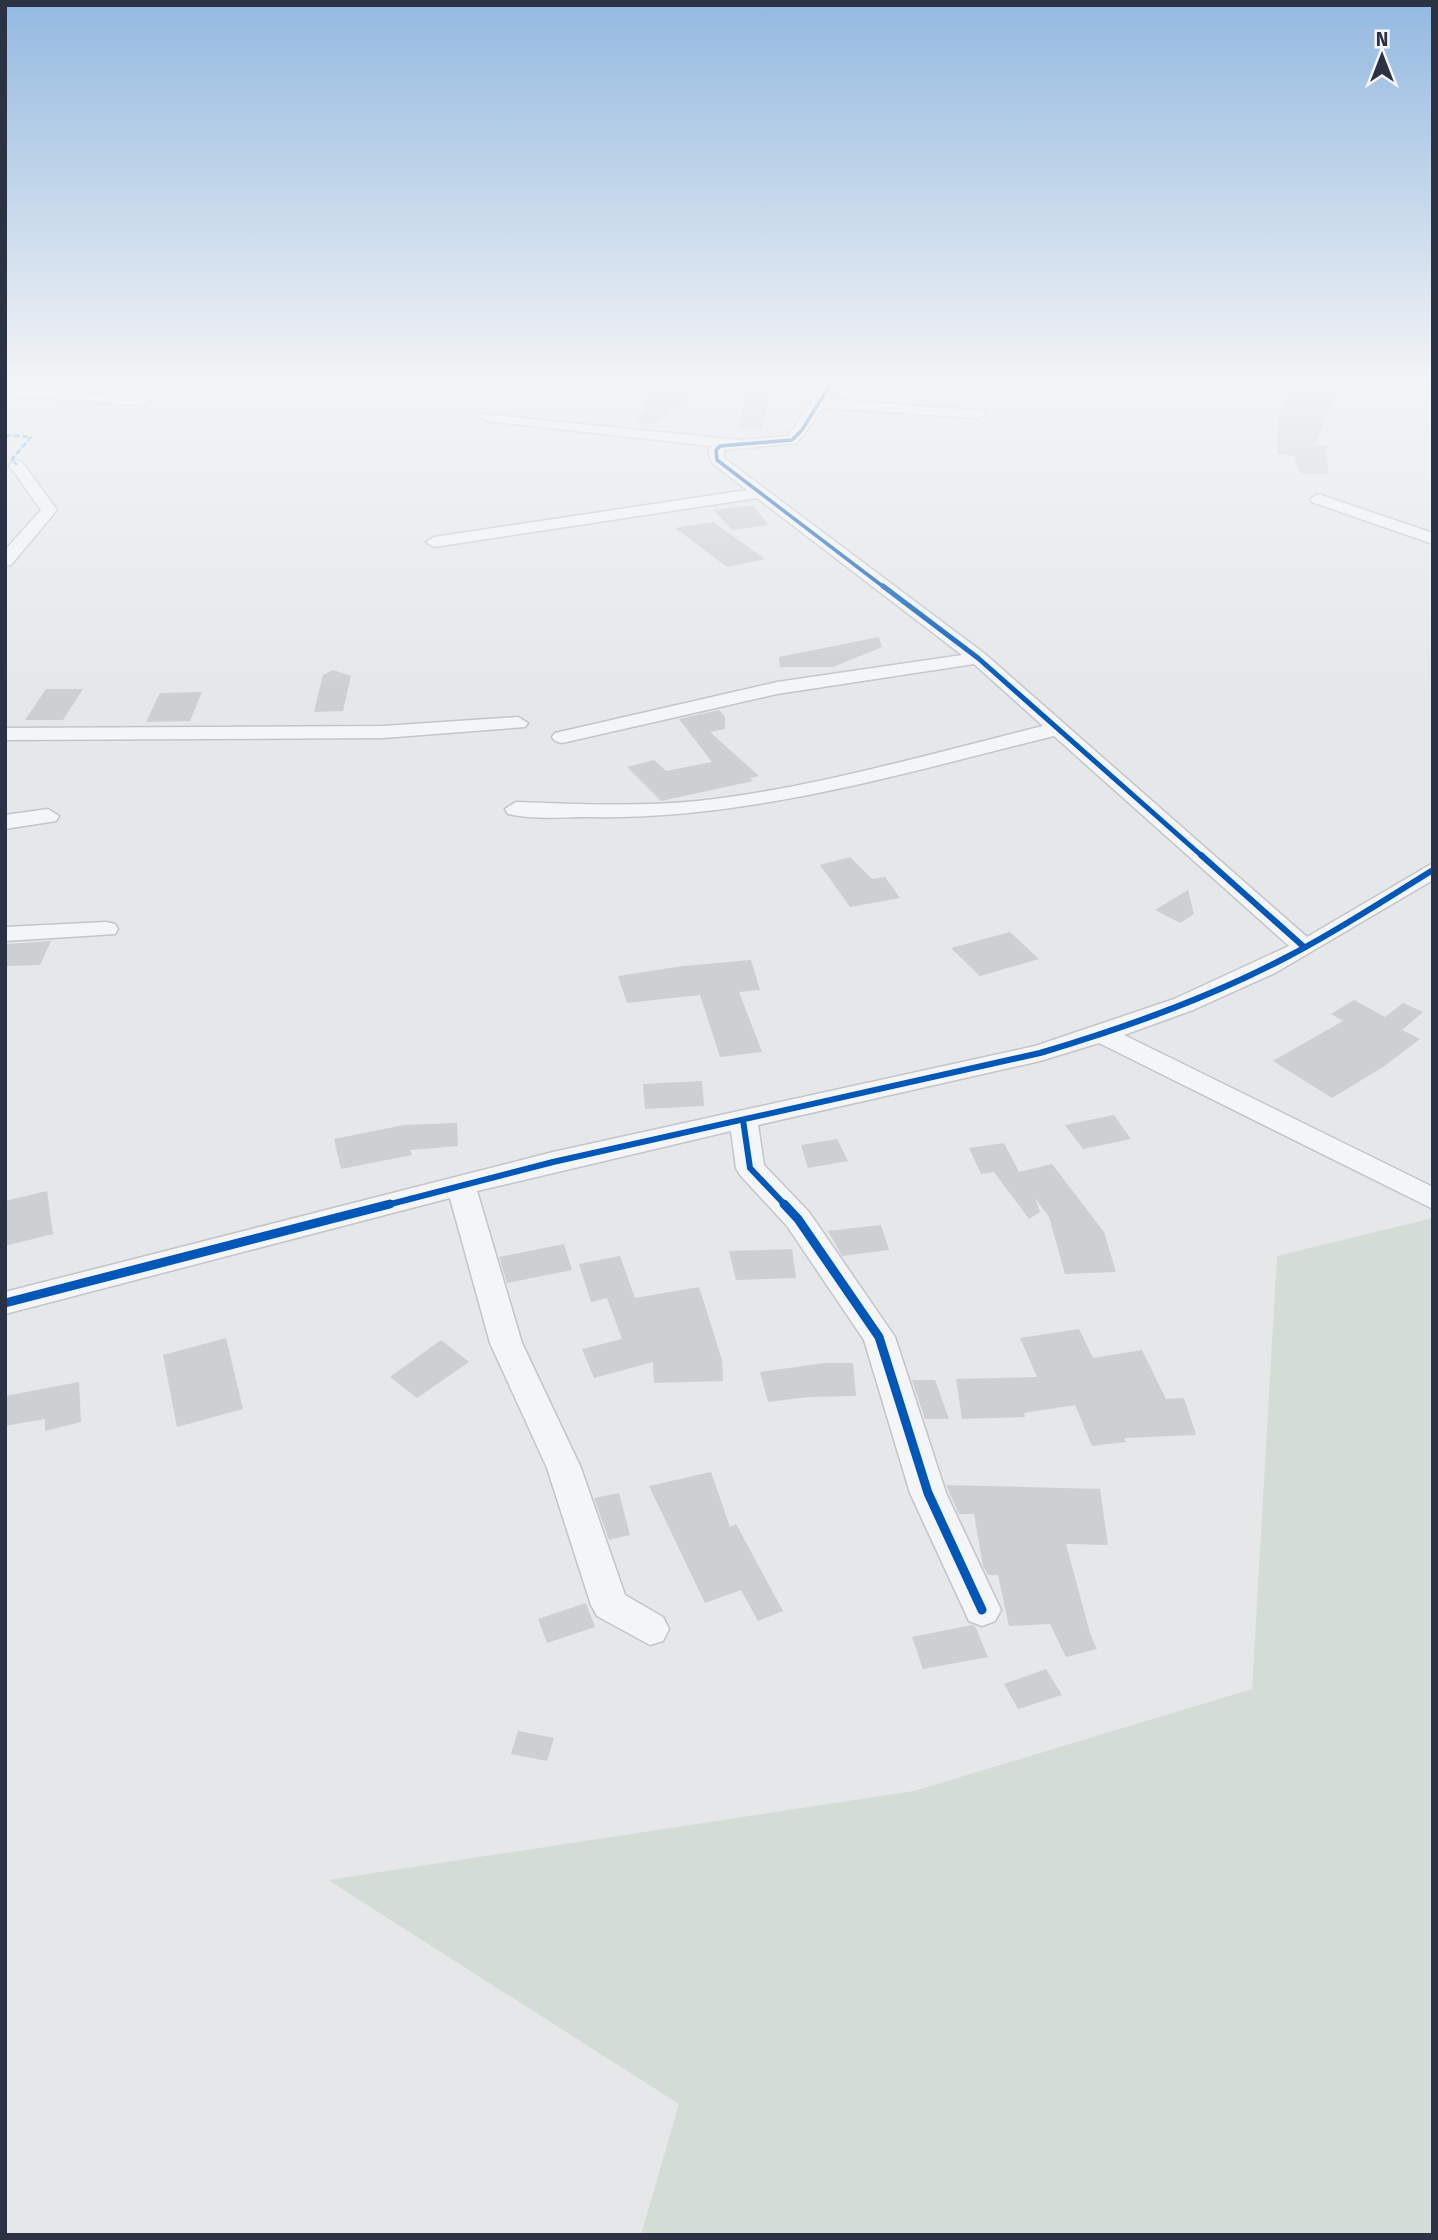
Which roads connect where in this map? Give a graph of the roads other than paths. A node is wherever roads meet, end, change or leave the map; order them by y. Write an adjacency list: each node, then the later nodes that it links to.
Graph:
1 (30, 484): 7 (street)
2 (747, 484): 3 (street)
3 (759, 493): 6 (street); 8 (street)
4 (1318, 499): 5 (street)
5 (1432, 538)
6 (434, 542)
7 (5, 561)
8 (978, 658): 10 (street); 12 (street)
9 (518, 723): 11 (street)
10 (1060, 728): 13 (street); 19 (street)
11 (5, 734)
12 (562, 737)
13 (516, 809)
14 (48, 816): 15 (street)
15 (5, 822)
16 (1433, 870): 19 (street)
17 (106, 929): 18 (street)
18 (5, 934)
19 (1304, 947): 20 (street)
20 (1103, 1035): 21 (street); 23 (street)
21 (743, 1120): 22 (street); 25 (street)
22 (461, 1185): 24 (street); 26 (street)
23 (1433, 1199)
24 (5, 1303)
25 (982, 1610)
26 (650, 1629)

